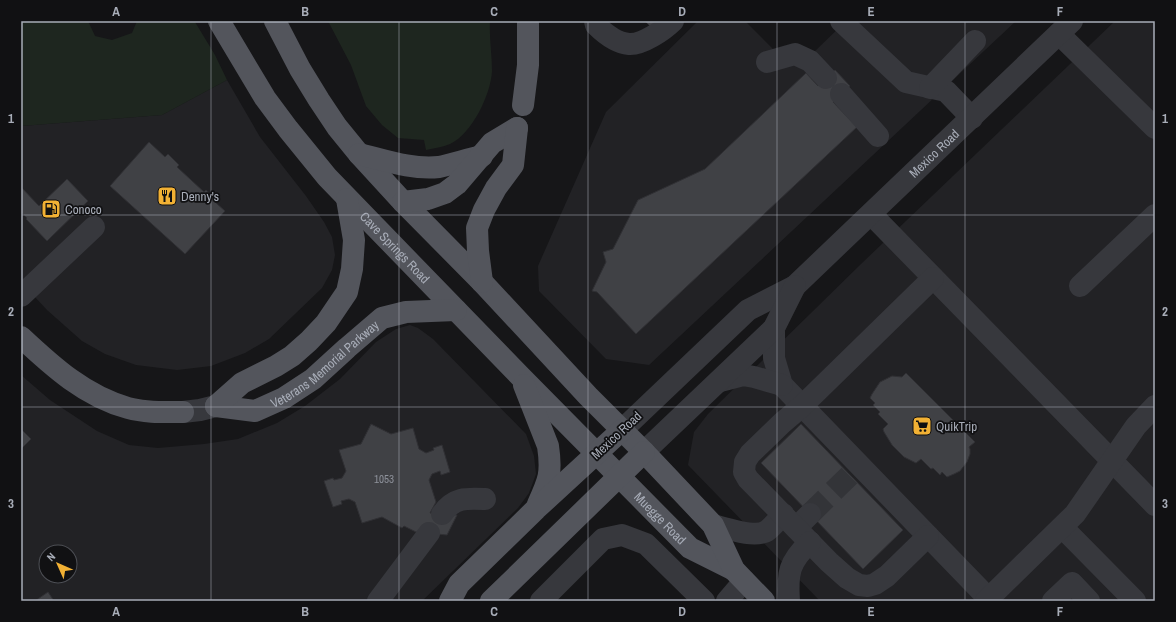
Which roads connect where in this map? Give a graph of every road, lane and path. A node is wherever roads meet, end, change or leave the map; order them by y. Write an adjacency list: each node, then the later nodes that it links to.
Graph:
1 (219, 21): 20 (main road, Cave Springs Road)
2 (275, 21): 18 (main road)
3 (528, 21): 13 (main road)
4 (595, 21): 5 (street)
5 (673, 21)
6 (841, 21): 11 (street)
7 (1066, 27): 14 (street, Mexico Road); 16 (street)
8 (975, 41): 11 (street)
9 (766, 62): 10 (street)
10 (826, 78)
11 (930, 88): 14 (street)
12 (841, 94): 17 (street)
13 (523, 105): 15 (street)
14 (972, 118): 22 (street, Mexico Road)
15 (517, 128): 19 (main road); 26 (main road)
16 (1155, 128)
17 (878, 136)
18 (359, 154): 19 (main road); 21 (main road)
19 (482, 156): 21 (main road)
20 (347, 199): 30 (main road, Cave Springs Road); 36 (main road, Veterans Memorial Parkway)
21 (403, 202): 26 (main road)
22 (871, 214): 25 (street); 27 (street, Mexico Road)
23 (1155, 216): 28 (street)
24 (94, 227): 29 (street)
25 (933, 278): 37 (street); 43 (street)
26 (482, 282): 40 (main road)
27 (795, 286): 31 (street, Mexico Road); 40 (street, Mexico Road)
28 (1080, 286)
29 (21, 296)
30 (456, 310): 33 (main road, Cave Springs Road); 36 (main road, Veterans Memorial Parkway)
31 (774, 328): 34 (street, Mexico Road); 35 (street)
32 (21, 337): 39 (main road, Veterans Memorial Parkway)
33 (521, 377): 42 (main road, Cave Springs Road); 47 (main road)
34 (720, 380): 35 (street); 41 (street, Mexico Road)
35 (782, 385): 37 (street)
36 (216, 406): 39 (street, Veterans Memorial Parkway)
37 (802, 406): 50 (street); 53 (street)
38 (1155, 406): 43 (street)
39 (183, 412)
40 (622, 430): 41 (main road); 42 (main road, Mexico Road)
41 (644, 452): 44 (main road, Mexico Road); 49 (main road, Muegge Road)
42 (596, 453): 44 (main road, Muegge Road); 47 (main road, Mexico Road)
43 (1113, 461): 46 (street); 51 (street)
44 (619, 477): 54 (main road, Muegge Road); 58 (main road, Mexico Road)
45 (485, 499): 48 (street)
46 (1155, 505)
47 (536, 509): 57 (main road, Mexico Road)
48 (442, 514)
49 (712, 525): 50 (street); 54 (main road, Muegge Road)
50 (800, 525): 53 (street); 63 (street)
51 (1062, 527): 55 (street); 66 (street)
52 (429, 533): 56 (street)
53 (928, 536): 55 (street)
54 (739, 575): 61 (street); 62 (main road, Muegge Road)
55 (988, 600)
56 (378, 601)
57 (450, 601)
58 (491, 601)
59 (541, 601): 60 (street)
60 (704, 601)
61 (727, 601)
62 (764, 601)
63 (790, 601)
64 (1053, 601): 65 (street)
65 (1089, 601)
66 (1134, 601)

